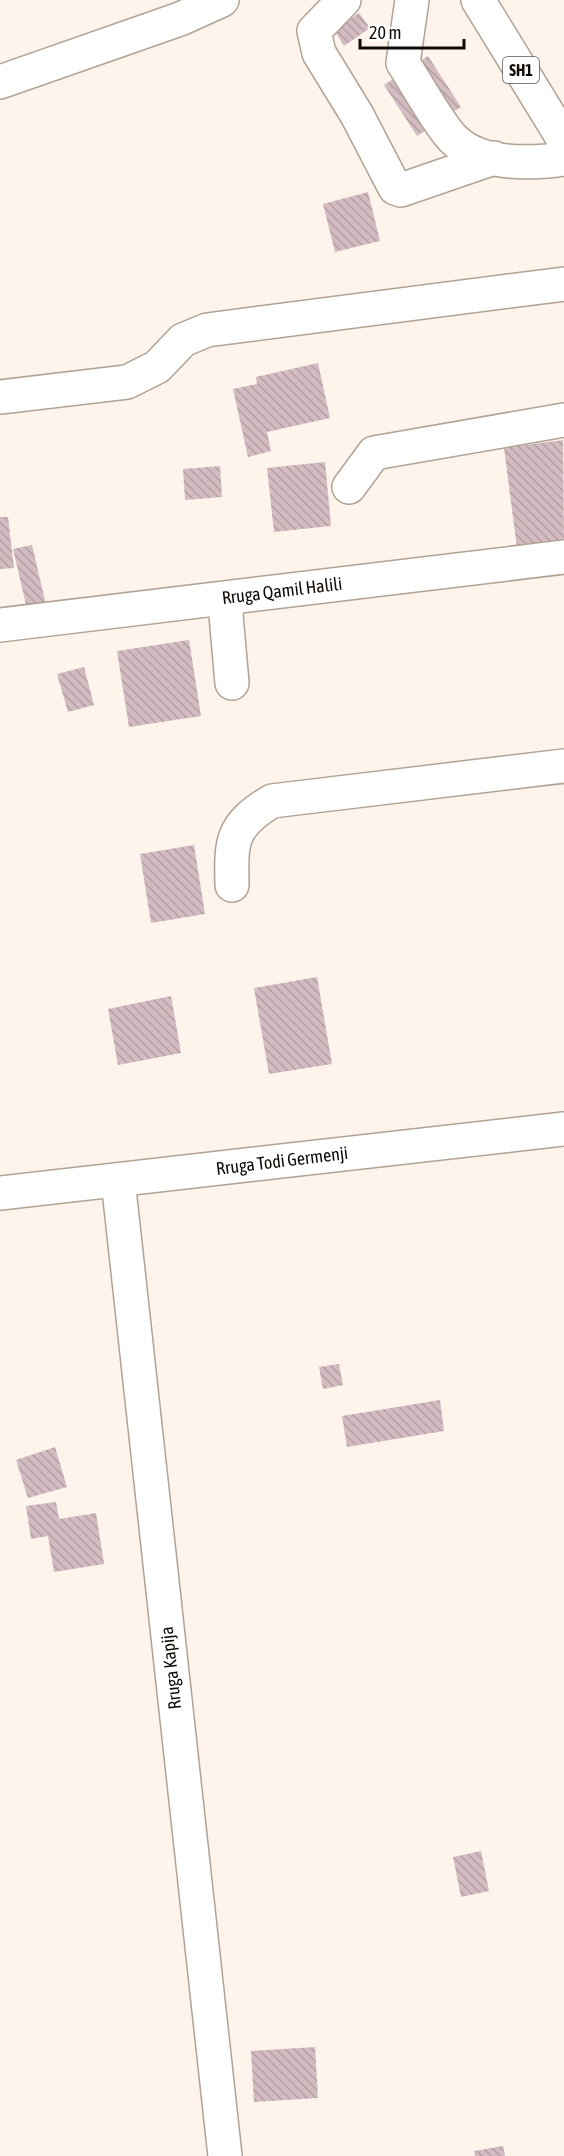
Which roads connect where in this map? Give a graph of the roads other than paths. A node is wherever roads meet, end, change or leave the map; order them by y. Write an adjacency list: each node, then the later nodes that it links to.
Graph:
1 (222, 0): 5 (street)
2 (344, 0): 7 (street)
3 (412, 0): 7 (street)
4 (478, 0): 6 (street, SH1)
5 (0, 82)
6 (564, 140)
7 (494, 158): 8 (street)
8 (564, 159)
9 (564, 284): 10 (street)
10 (0, 397)
11 (564, 420): 12 (street)
12 (349, 487)
13 (564, 557): 14 (street, Rruga Qamil Halili)
14 (228, 598): 15 (street, Rruga Qamil Halili); 16 (street)
15 (0, 625)
16 (232, 683)
17 (564, 766): 18 (street)
18 (232, 885)
19 (564, 1129): 20 (street, Rruga Todi Germenji)
20 (118, 1180): 21 (street, Rruga Todi Germenji); 22 (street, Rruga Kapija)
21 (0, 1193)
22 (225, 2156)

